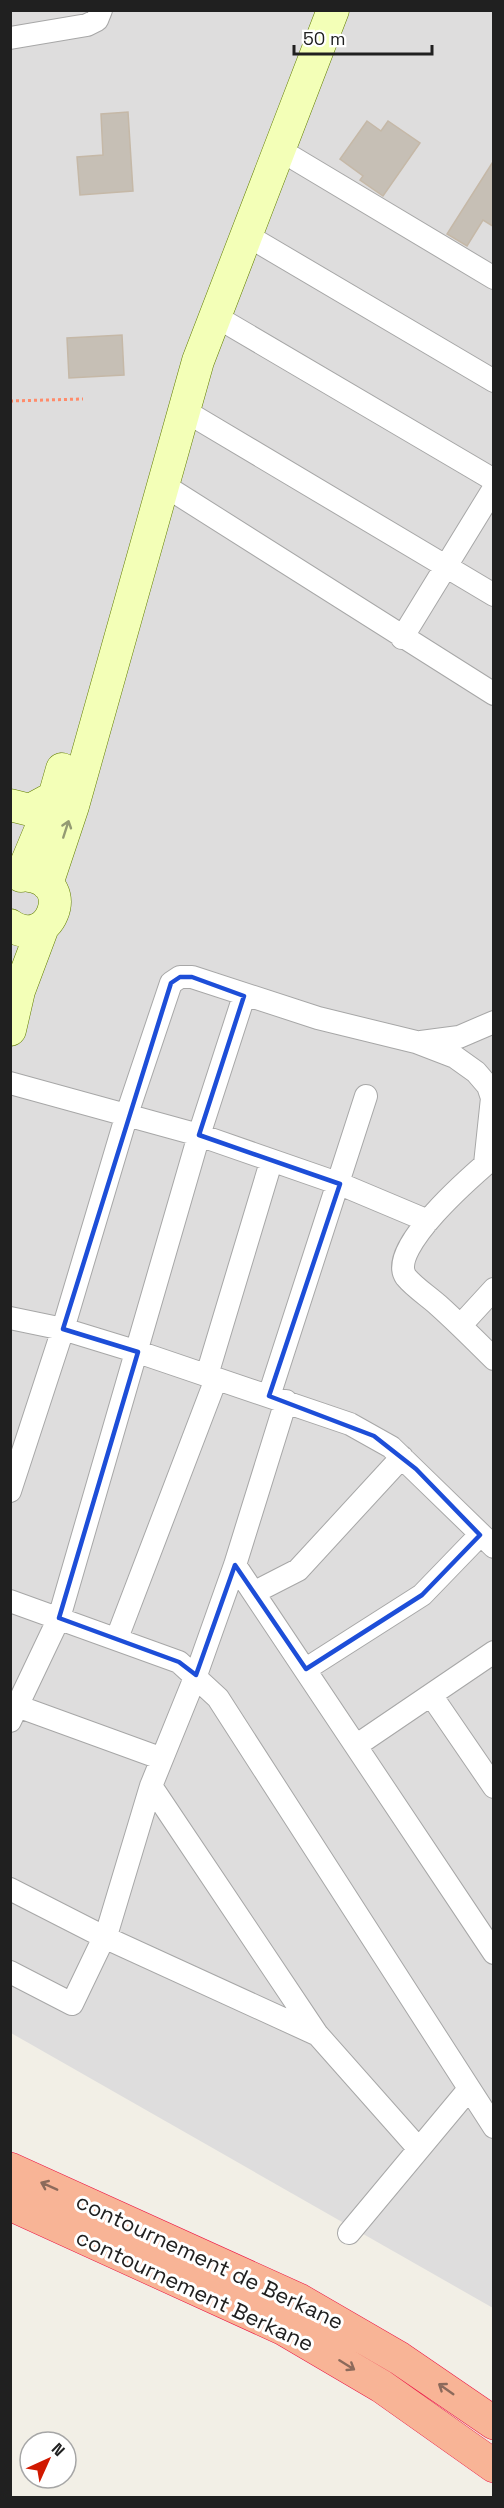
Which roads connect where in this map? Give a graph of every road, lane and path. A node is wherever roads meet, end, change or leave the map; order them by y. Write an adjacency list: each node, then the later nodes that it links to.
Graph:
1 (101, 10): 4 (street)
2 (313, 10): 20 (main road)
3 (333, 10): 5 (main road)
4 (10, 38)
5 (280, 150): 6 (main road); 7 (street)
6 (248, 236): 8 (main road); 9 (street)
7 (494, 278)
8 (215, 316): 12 (main road); 13 (street)
9 (494, 381)
10 (83, 399): 11 (path)
11 (10, 401)
12 (185, 411): 14 (main road); 16 (street)
13 (494, 480)
14 (162, 484): 18 (street); 22 (main road, one-way to 14)
15 (494, 488): 16 (street)
16 (446, 565): 17 (street); 18 (street)
17 (494, 595)
18 (402, 639): 19 (street)
19 (494, 694)
20 (54, 797): 21 (main road); 22 (main road)
21 (10, 806)
22 (26, 881): 24 (main road)
23 (10, 925): 24 (main road)
24 (43, 927): 27 (main road)
25 (244, 996): 28 (street); 31 (street); 32 (street)
26 (494, 1022): 28 (street)
27 (10, 1029)
28 (416, 1042): 33 (street)
29 (10, 1083): 31 (street)
30 (366, 1096): 35 (street)
31 (127, 1114): 32 (street); 40 (street)
32 (199, 1135): 34 (street); 41 (street)
33 (489, 1161): 36 (street)
34 (271, 1162): 35 (street); 43 (street)
35 (340, 1184): 36 (street); 44 (street)
36 (428, 1221): 39 (street)
37 (494, 1289): 39 (street)
38 (10, 1318): 40 (street)
39 (461, 1325): 42 (street)
40 (63, 1329): 41 (street); 46 (street)
41 (138, 1352): 43 (street); 51 (street)
42 (494, 1359)
43 (212, 1377): 44 (street); 52 (street)
44 (278, 1399): 45 (street); 48 (street)
45 (402, 1457): 47 (street); 49 (street)
46 (10, 1491)
47 (487, 1541): 54 (street)
48 (236, 1565): 49 (street); 55 (street)
49 (255, 1592): 54 (street)
50 (10, 1601): 51 (street)
51 (59, 1618): 52 (street); 57 (street)
52 (117, 1638): 55 (street)
53 (494, 1652): 56 (street)
54 (306, 1669): 58 (street)
55 (196, 1675): 59 (street); 68 (street)
56 (431, 1695): 58 (street); 60 (street)
57 (14, 1714): 59 (street)
58 (357, 1746): 65 (street)
59 (160, 1758): 61 (street)
60 (486, 1761): 62 (street)
61 (151, 1786): 64 (street); 67 (street)
62 (494, 1787)
63 (10, 1889): 64 (street)
64 (104, 1937): 66 (street); 67 (street)
65 (494, 1953)
66 (10, 1972)
67 (317, 2034): 70 (street)
68 (469, 2089): 69 (street); 70 (street)
69 (494, 2127)
70 (418, 2148): 73 (street)
71 (10, 2169): 74 (highway, contournement de Berkane, one-way to 71)
72 (10, 2204): 75 (highway, contournement Berkane, one-way to 75)
73 (349, 2233)
74 (494, 2423)
75 (494, 2466)

